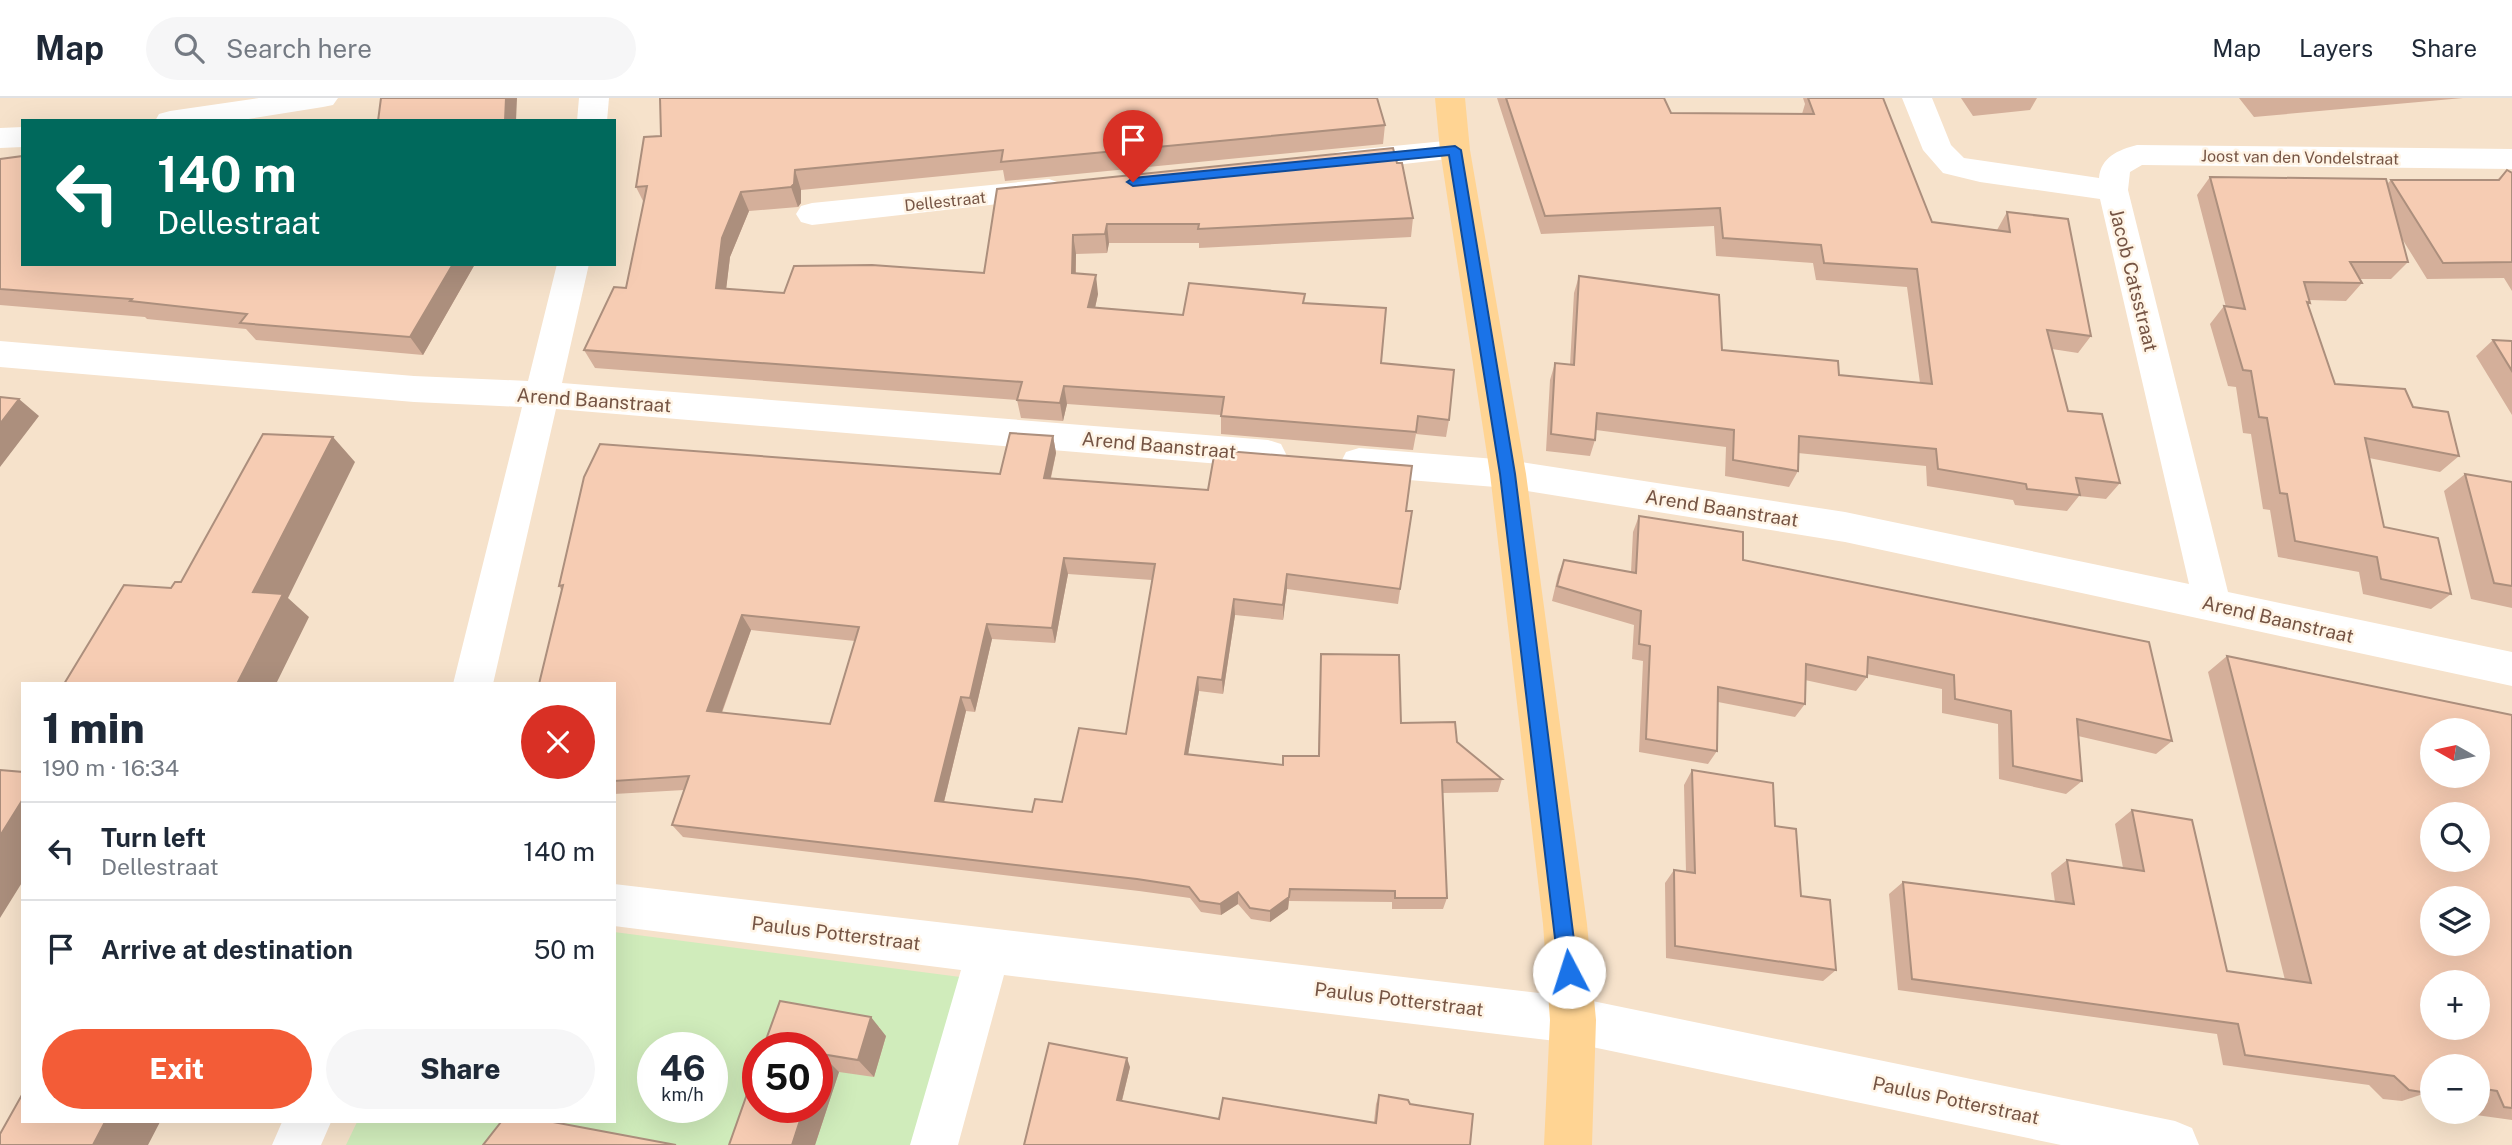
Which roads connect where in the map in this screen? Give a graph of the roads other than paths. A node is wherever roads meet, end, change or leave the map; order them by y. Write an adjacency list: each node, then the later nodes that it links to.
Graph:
1 (323, 98): 5 (street)
2 (594, 98): 6 (street)
3 (1450, 98): 9 (main road)
4 (1917, 98): 13 (street, Jacob Catsstraat)
5 (183, 119)
6 (592, 119)
7 (21, 137): 8 (street)
8 (0, 138)
9 (1455, 150): 11 (street); 18 (main road)
10 (2512, 159): 13 (street, Joost van den Vondelstraat)
11 (1318, 164)
12 (1072, 188): 14 (street, Dellestraat)
13 (2113, 190): 19 (street, Jacob Catsstraat)
14 (812, 214)
15 (573, 266): 17 (street)
16 (0, 354): 17 (street, Arend Baanstraat)
17 (542, 395): 18 (street, Arend Baanstraat); 21 (street)
18 (1508, 474): 19 (street, Arend Baanstraat); 24 (main road)
19 (2212, 603): 20 (street, Arend Baanstraat)
20 (2512, 668)
21 (473, 682)
22 (616, 905): 23 (street, Paulus Potterstraat)
23 (988, 952): 24 (street, Paulus Potterstraat); 27 (street)
24 (1573, 1020): 28 (main road); 29 (street, Paulus Potterstraat)
25 (307, 1123): 26 (street)
26 (296, 1145)
27 (934, 1145)
28 (1568, 1145)
29 (2175, 1145)

